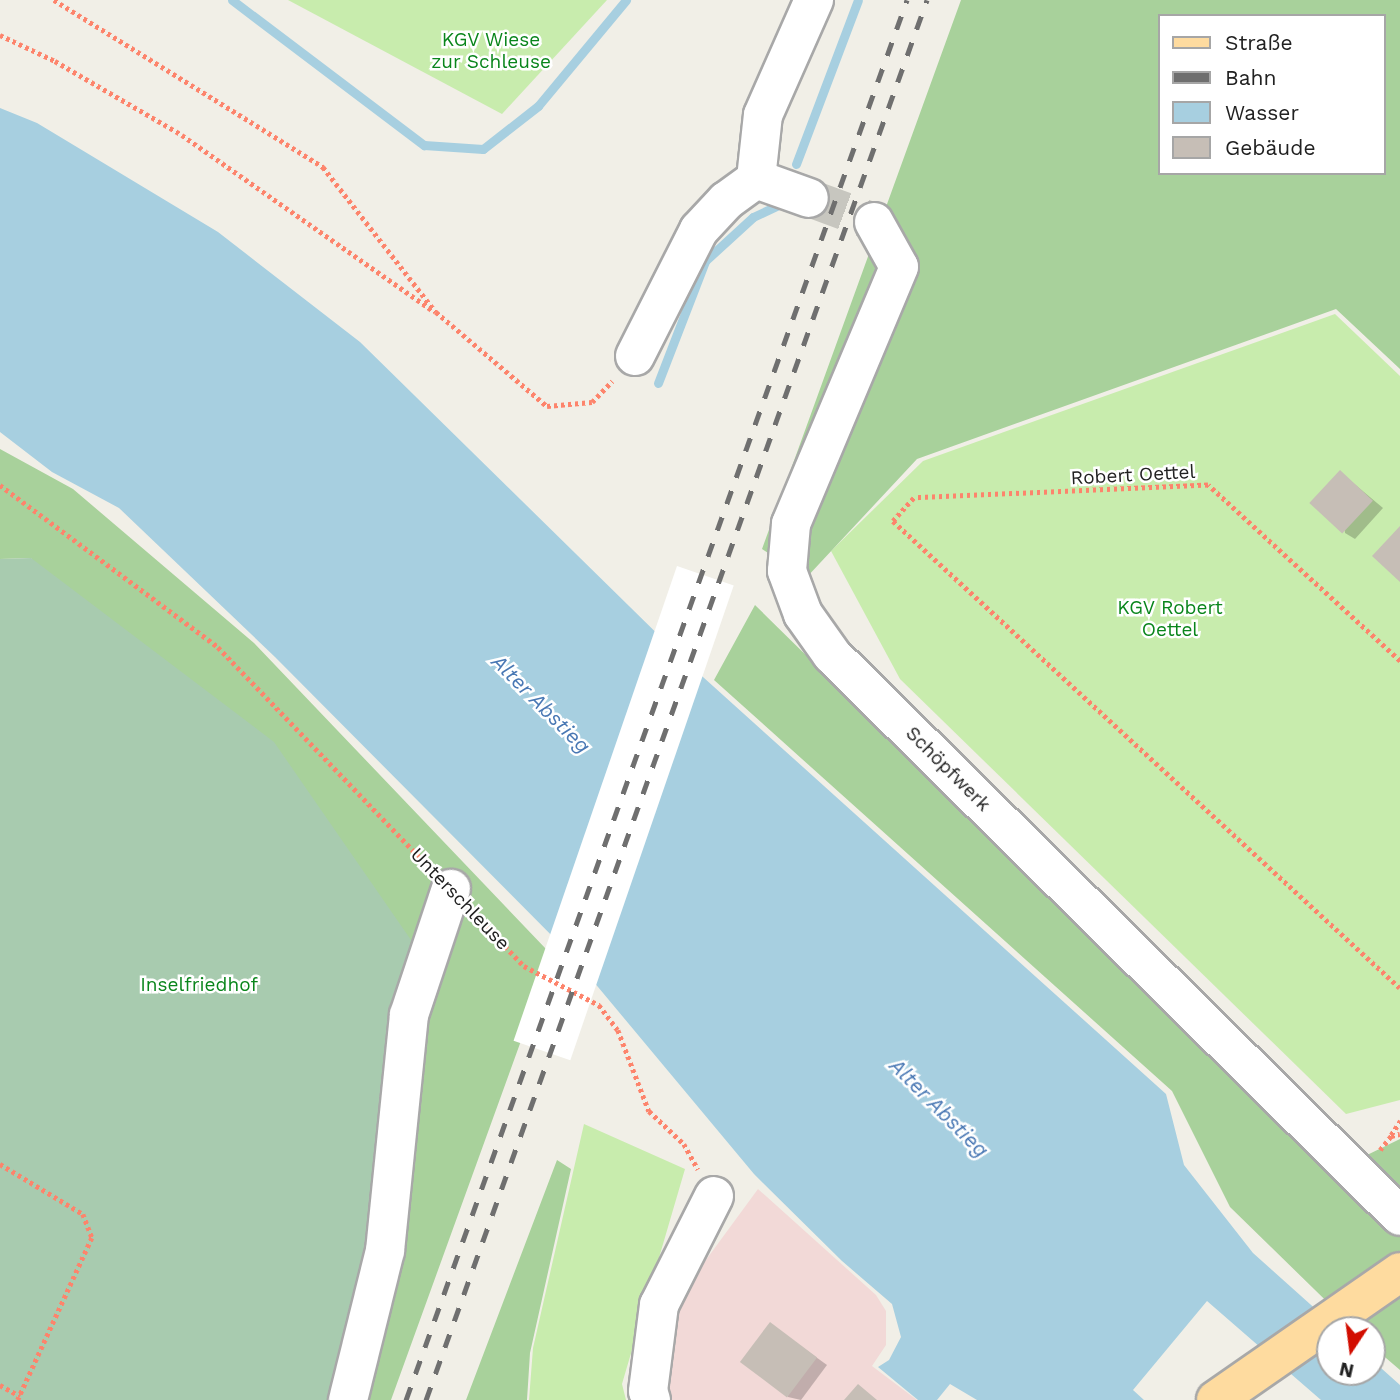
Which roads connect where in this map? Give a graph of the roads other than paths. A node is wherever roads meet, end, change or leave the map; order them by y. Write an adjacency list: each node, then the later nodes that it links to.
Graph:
1 (814, 0): 2 (street)
2 (756, 179): 3 (street); 5 (street)
3 (809, 198)
4 (874, 222): 8 (street, Schöpfwerk)
5 (635, 356)
6 (450, 889): 10 (street)
7 (714, 1196): 11 (street)
8 (1400, 1216)
9 (1400, 1272): 12 (main road)
10 (348, 1400)
11 (651, 1400)
12 (1216, 1400)

